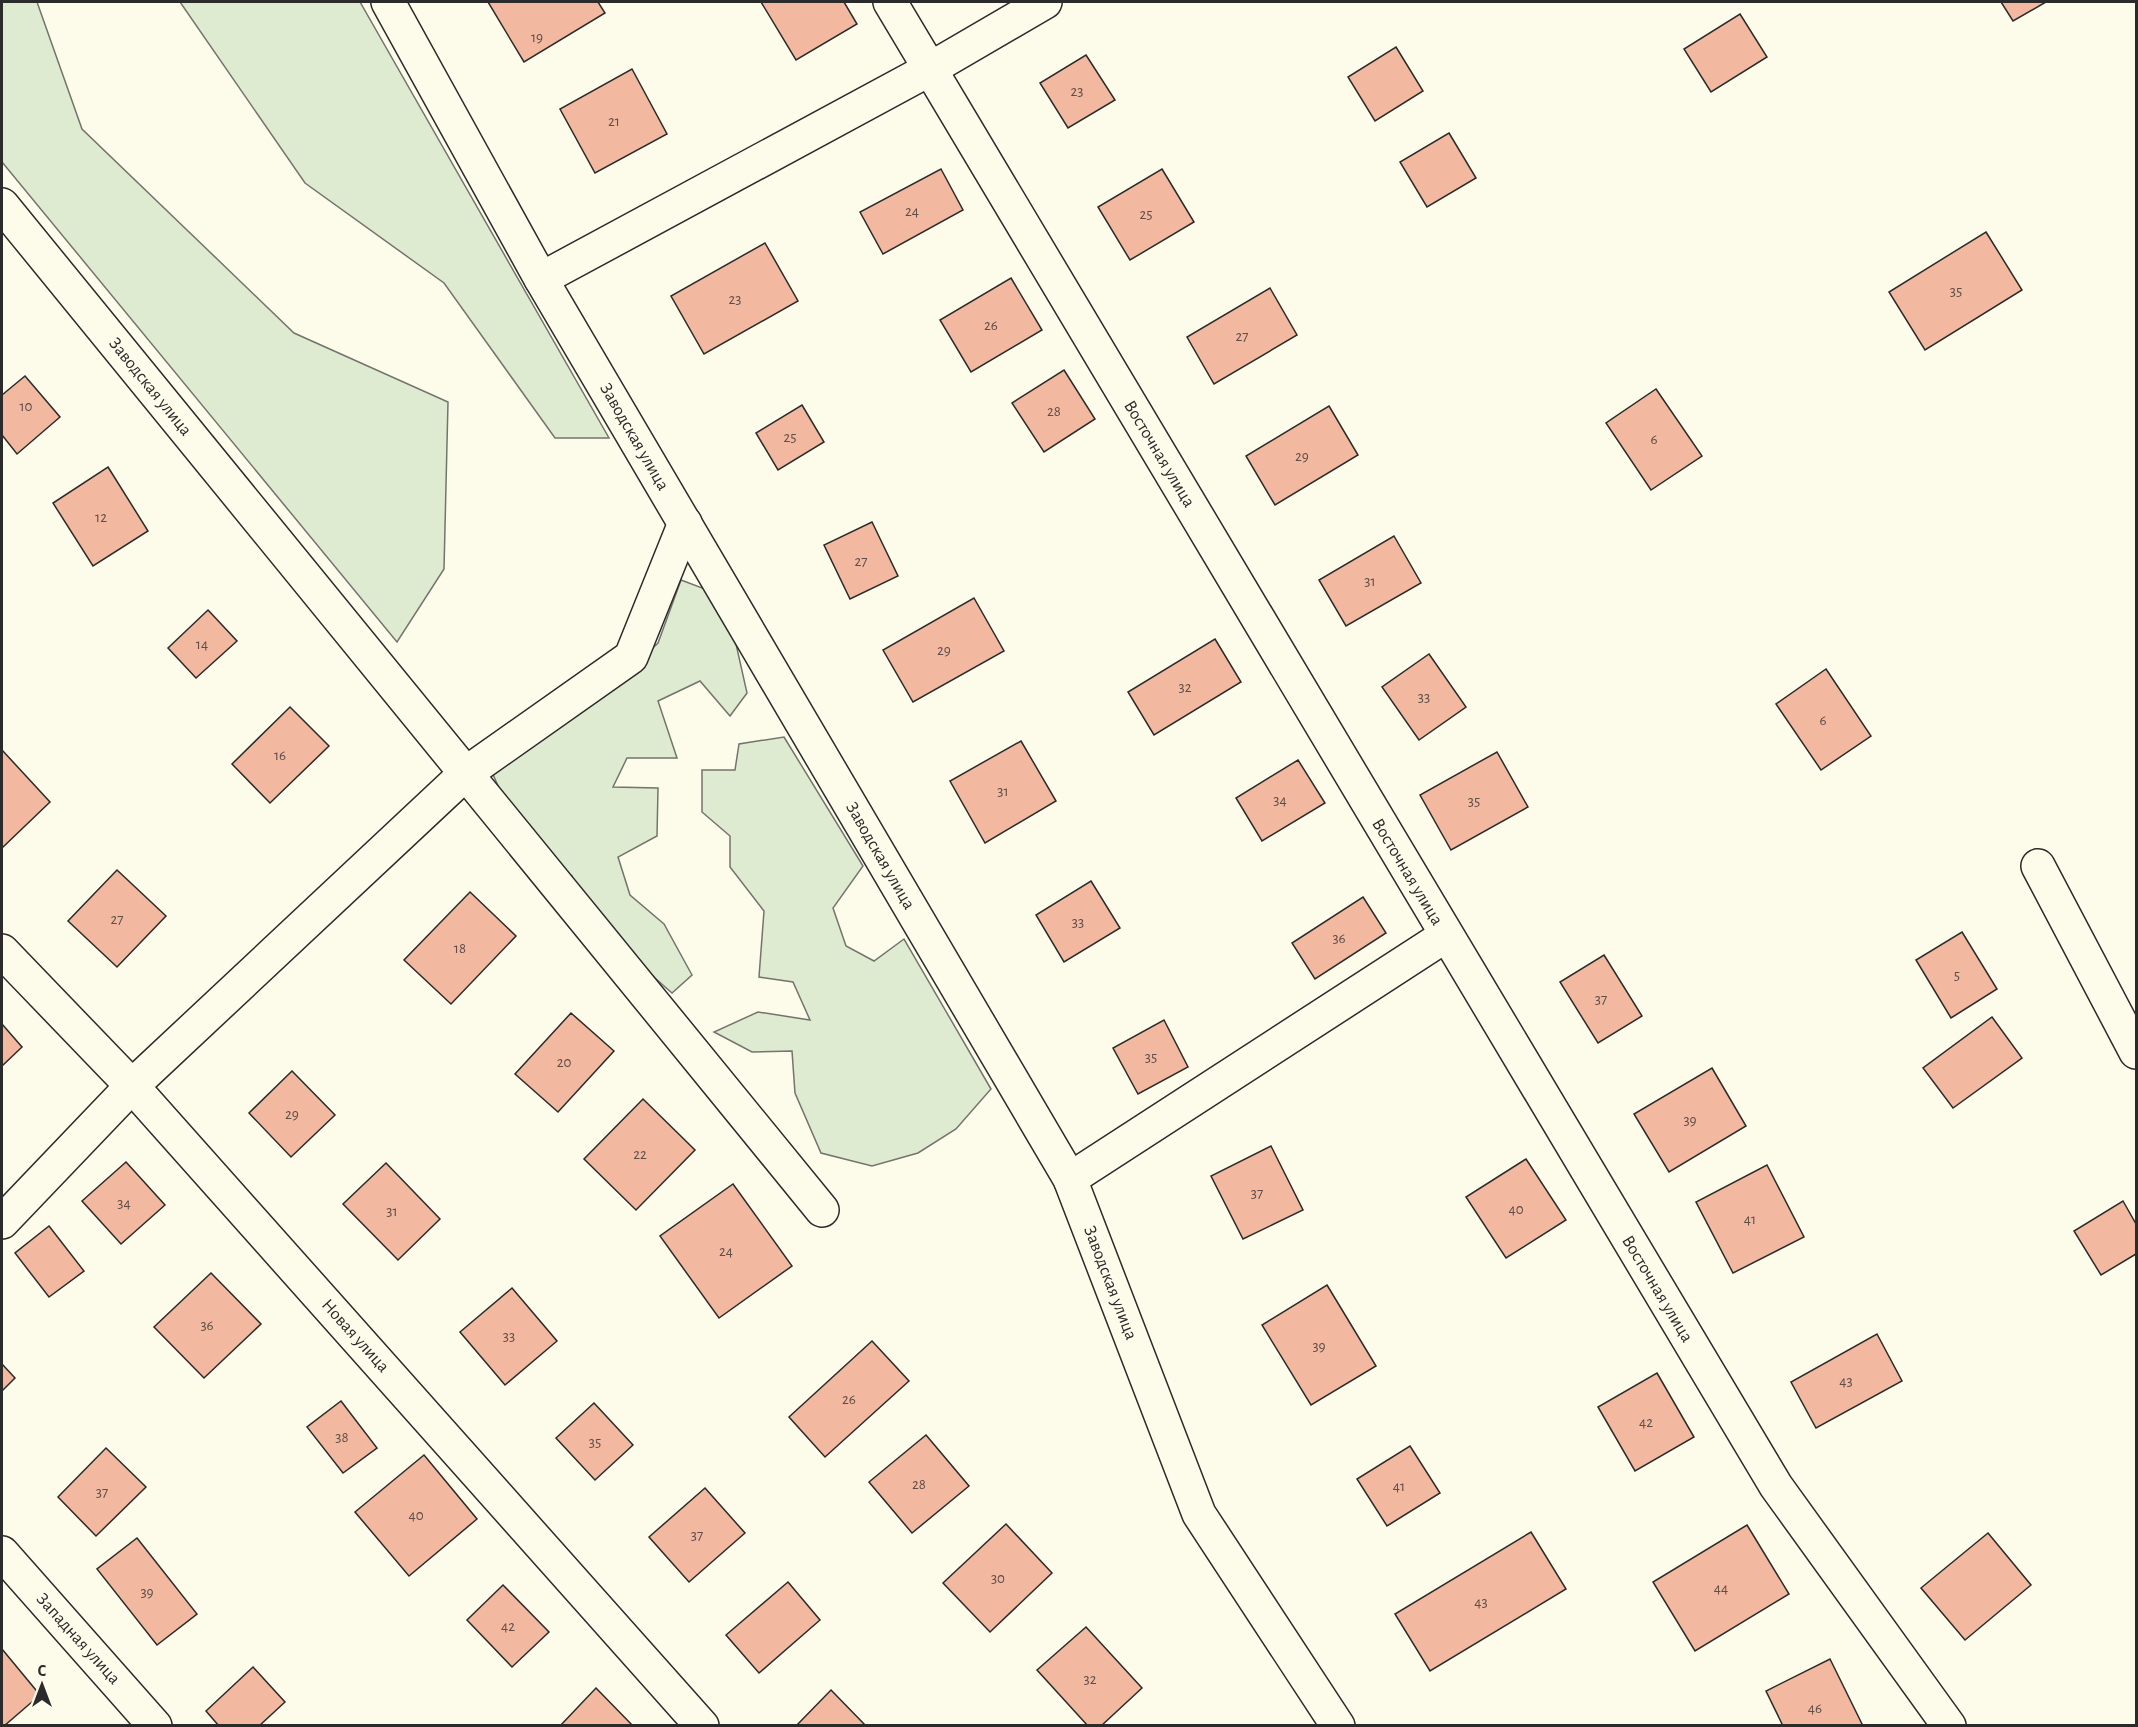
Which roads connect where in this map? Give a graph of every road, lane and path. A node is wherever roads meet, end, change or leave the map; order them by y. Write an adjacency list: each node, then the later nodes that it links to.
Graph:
1 (388, 2): 6 (street, Заводская улица)
2 (890, 2): 4 (street, Восточная улица)
3 (1045, 2): 4 (street)
4 (930, 69): 6 (street); 10 (street, Восточная улица)
5 (2, 205): 8 (street, Заводская улица)
6 (541, 279): 7 (street, Заводская улица)
7 (685, 523): 8 (street); 14 (street, Заводская улица)
8 (465, 774): 13 (street); 15 (street, Заводская улица)
9 (2038, 866): 12 (street)
10 (1445, 936): 14 (street); 21 (street, Восточная улица)
11 (2, 951): 13 (street, Новая улица)
12 (2136, 1052)
13 (132, 1086): 16 (street); 19 (street, Новая улица)
14 (1070, 1179): 20 (street, Заводская улица)
15 (822, 1210)
16 (2, 1222)
17 (2, 1553): 18 (street, Западная улица)
18 (155, 1725)
19 (702, 1725)
20 (1338, 1725)
21 (1949, 1725)

